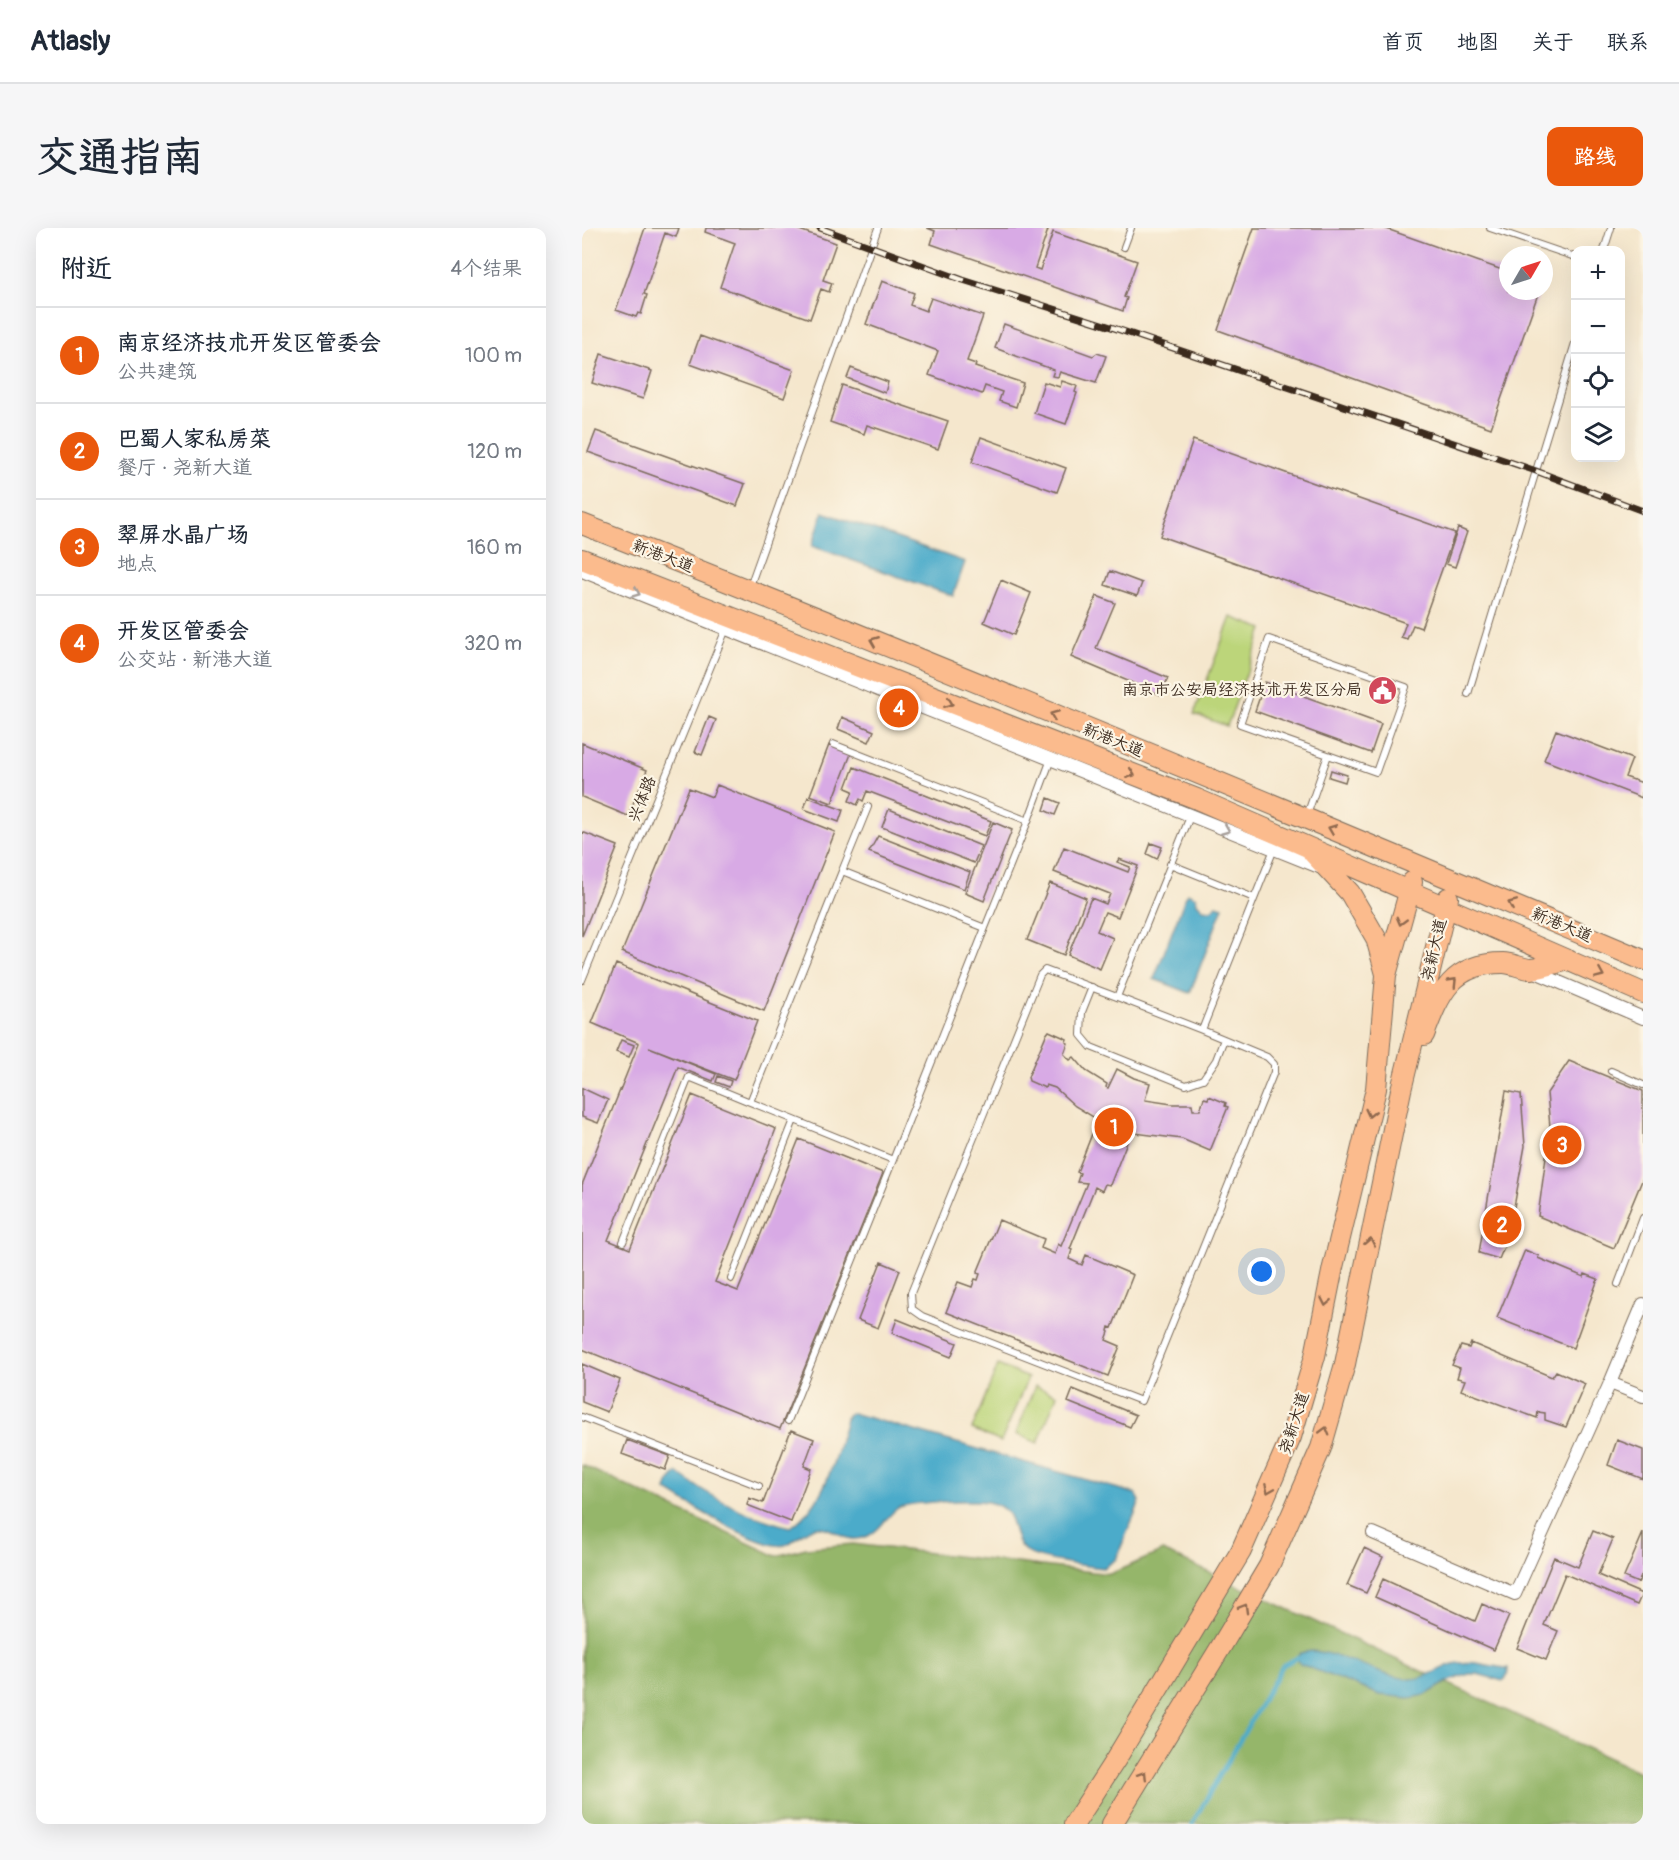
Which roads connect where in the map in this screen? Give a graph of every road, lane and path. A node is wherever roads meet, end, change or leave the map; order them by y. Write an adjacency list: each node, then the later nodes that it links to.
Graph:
1 (878, 228): 12 (lane)
2 (1131, 228): 6 (lane)
3 (1490, 228): 7 (lane)
4 (1611, 228): 5 (lane)
5 (1605, 246)
6 (1124, 247)
7 (1571, 256)
8 (1572, 354): 14 (lane)
9 (582, 524): 12 (main road, 新港大道)
10 (582, 559): 16 (main road, 新港大道, one-way to 16)
11 (582, 571): 13 (street, one-way to 13)
12 (749, 590): 20 (main road, 新港大道, one-way to 12)
13 (726, 629): 16 (street); 37 (lane, 兴体路)
14 (1468, 694)
15 (833, 744): 21 (lane)
16 (1054, 752): 19 (main road, 新港大道, one-way to 19); 21 (lane)
17 (1328, 755): 17 (lane); 20 (lane)
18 (868, 807): 26 (lane)
19 (1194, 807): 22 (main road, 新港大道, one-way to 22); 24 (lane)
20 (1306, 819): 25 (main road, 新港大道, one-way to 20)
21 (1028, 821): 32 (lane)
22 (1277, 841): 23 (main road, 新港大道); 27 (street); 30 (lane)
23 (1307, 846): 27 (main road, 尧新大道); 29 (main road, 新港大道)
24 (1170, 864): 30 (lane); 40 (lane)
25 (1418, 865): 28 (main road, 新港大道); 29 (main road, 尧新大道)
26 (842, 871): 32 (lane); 47 (lane)
27 (1330, 872): 36 (main road, 尧新大道)
28 (1455, 880): 31 (main road, 尧新大道); 34 (main road, 新港大道, one-way to 28)
29 (1409, 892): 31 (main road, 新港大道); 36 (main road, 尧新大道, one-way to 36)
30 (1254, 898): 42 (lane)
31 (1444, 908): 33 (main road, 新港大道); 46 (main road, 尧新大道)
32 (985, 928): 49 (lane)
33 (1568, 960): 35 (main road, 尧新大道); 39 (main road, 新港大道, one-way to 39)
34 (1643, 960)
35 (1529, 969): 41 (street); 46 (main road, 尧新大道, one-way to 35)
36 (1386, 975): 61 (main road, 尧新大道, one-way to 61)
37 (582, 980)
38 (1092, 987): 40 (lane); 43 (lane); 43 (lane)
39 (1643, 993)
40 (1116, 997): 42 (lane)
41 (1643, 1018)
42 (1202, 1030): 43 (lane)
43 (1224, 1039)
44 (1611, 1071): 45 (lane)
45 (1643, 1085)
46 (1401, 1090): 62 (main road, 尧新大道, one-way to 46)
47 (750, 1102): 48 (lane); 51 (lane)
48 (794, 1120): 49 (lane); 52 (lane)
49 (893, 1160): 58 (lane)
50 (1643, 1218): 53 (lane)
51 (623, 1242)
52 (731, 1279)
53 (1618, 1284)
54 (1643, 1304): 55 (street)
55 (1610, 1383): 56 (street); 60 (street)
56 (1643, 1396)
57 (582, 1417): 59 (lane)
58 (788, 1421)
59 (759, 1486)
60 (1373, 1533)
61 (1074, 1824)
62 (1112, 1824)

